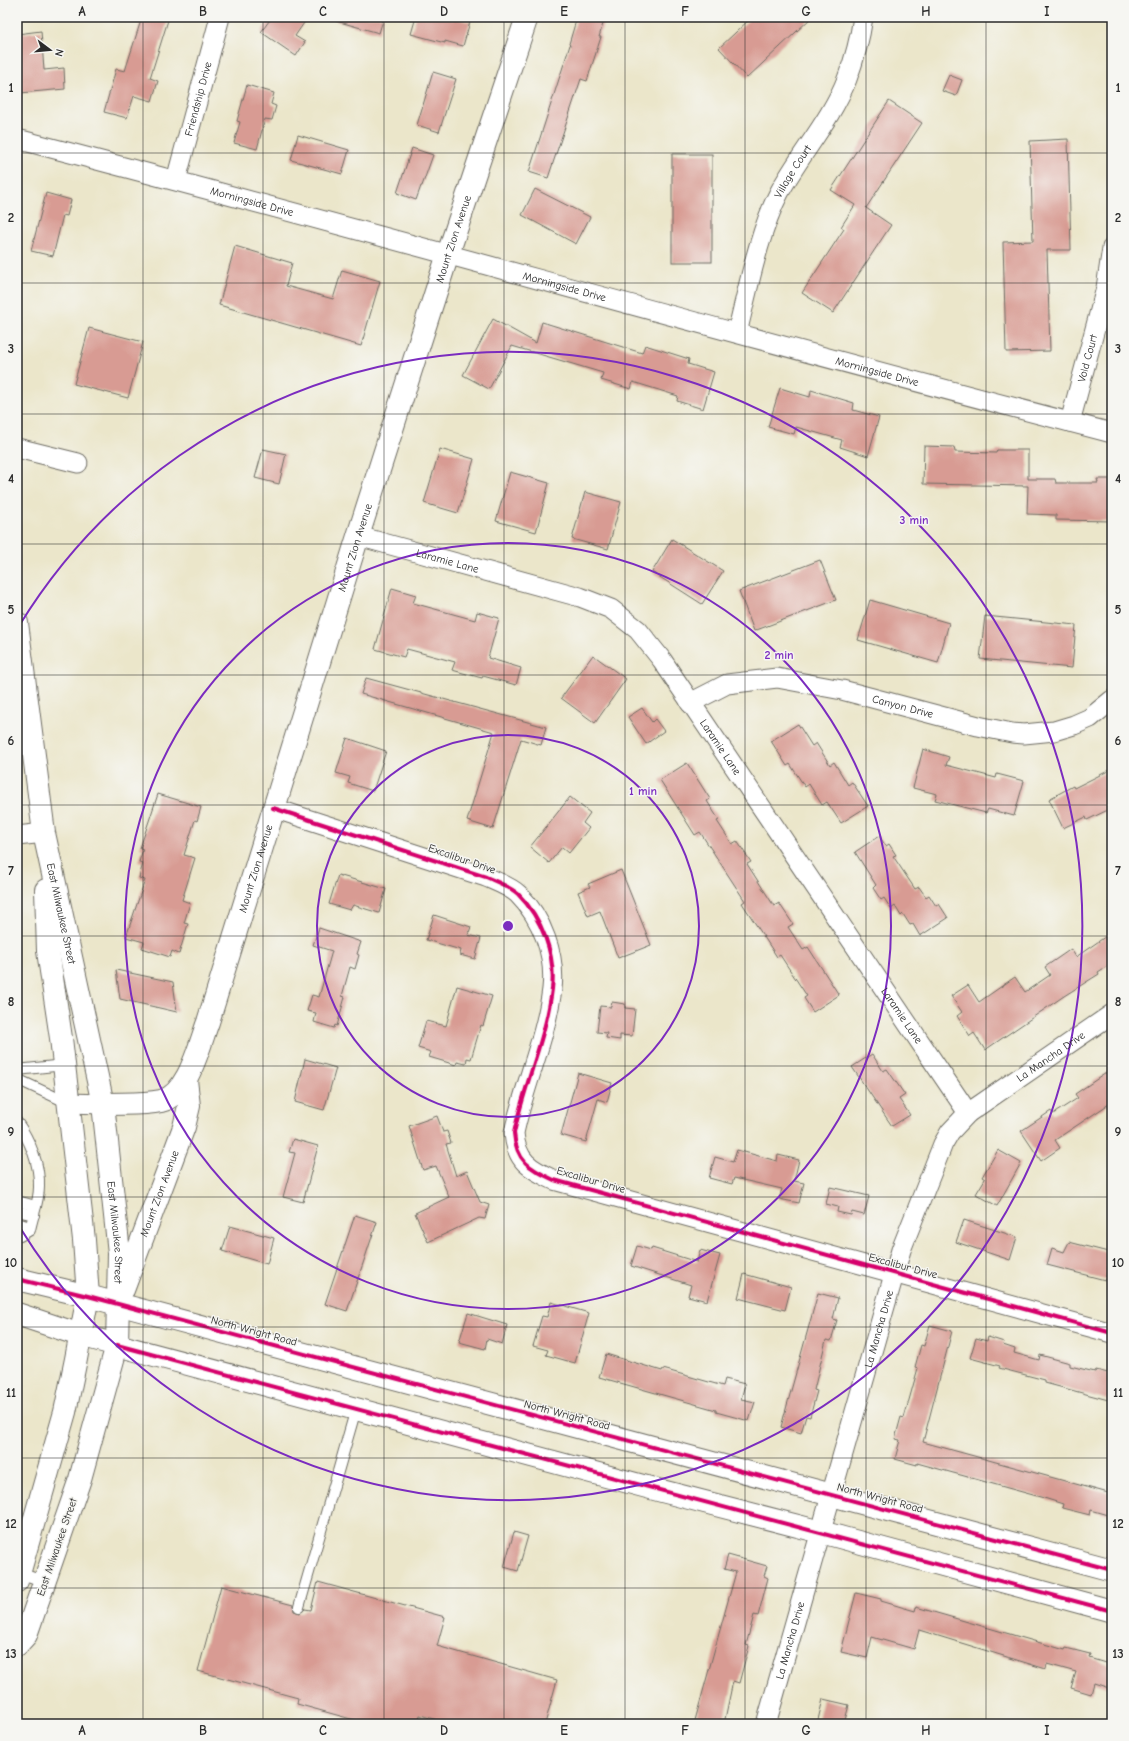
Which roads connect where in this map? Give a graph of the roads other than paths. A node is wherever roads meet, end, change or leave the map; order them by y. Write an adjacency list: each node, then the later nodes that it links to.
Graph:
1 (220, 17): 5 (street, Friendship Drive)
2 (527, 17): 7 (main road, Mount Zion Avenue)
3 (863, 17): 8 (street, Village Court)
4 (17, 139): 5 (street, Morningside Drive)
5 (176, 180): 7 (street, Morningside Drive)
6 (1112, 248): 9 (street, Vold Court)
7 (448, 254): 8 (street, Morningside Drive); 13 (main road, Mount Zion Avenue)
8 (737, 333): 9 (street, Morningside Drive)
9 (1070, 422): 10 (street, Morningside Drive)
10 (1112, 433)
11 (17, 448): 12 (street)
12 (78, 463)
13 (358, 536): 16 (street, Laramie Lane); 17 (main road, Mount Zion Avenue)
14 (17, 623): 18 (main road, East Milwaukee Street)
15 (1112, 700): 16 (street, Canyon Drive)
16 (690, 703): 27 (street, Laramie Lane)
17 (273, 808): 23 (main road, Mount Zion Avenue); 35 (street, Excalibur Drive)
18 (44, 833): 19 (street); 21 (main road, East Milwaukee Street); 26 (main road, East Milwaukee Street)
19 (17, 836)
20 (1112, 1014): 27 (street, La Mancha Drive)
21 (64, 1065): 22 (lane); 25 (main road, East Milwaukee Street)
22 (17, 1070)
23 (186, 1080): 26 (main road, Mount Zion Avenue); 38 (main road, Mount Zion Avenue)
24 (19, 1084): 25 (lane)
25 (68, 1103): 26 (street); 37 (main road, East Milwaukee Street)
26 (103, 1104): 38 (main road, East Milwaukee Street)
27 (968, 1114): 35 (street, La Mancha Drive)
28 (17, 1122): 31 (lane)
29 (17, 1201): 31 (lane)
30 (17, 1211): 31 (lane)
31 (35, 1211): 33 (lane)
32 (17, 1223): 33 (lane)
33 (30, 1227): 34 (lane)
34 (17, 1235)
35 (894, 1273): 40 (street, Excalibur Drive); 44 (street, La Mancha Drive)
36 (17, 1279): 37 (main road, North Wright Road)
37 (88, 1296): 38 (main road, North Wright Road); 41 (main road, East Milwaukee Street)
38 (118, 1304): 42 (main road, East Milwaukee Street); 44 (main road, North Wright Road)
39 (17, 1314): 41 (main road)
40 (1112, 1333)
41 (80, 1335): 42 (main road); 47 (main road, East Milwaukee Street)
42 (117, 1345): 43 (main road); 48 (main road, East Milwaukee Street)
43 (356, 1409): 45 (main road); 49 (lane)
44 (832, 1495): 45 (street, La Mancha Drive); 46 (main road, North Wright Road)
45 (821, 1532): 50 (main road); 52 (street, La Mancha Drive)
46 (1112, 1570)
47 (18, 1575): 48 (lane)
48 (45, 1582): 51 (main road, East Milwaukee Street)
49 (299, 1607)
50 (1112, 1610)
51 (17, 1645)
52 (766, 1724)

